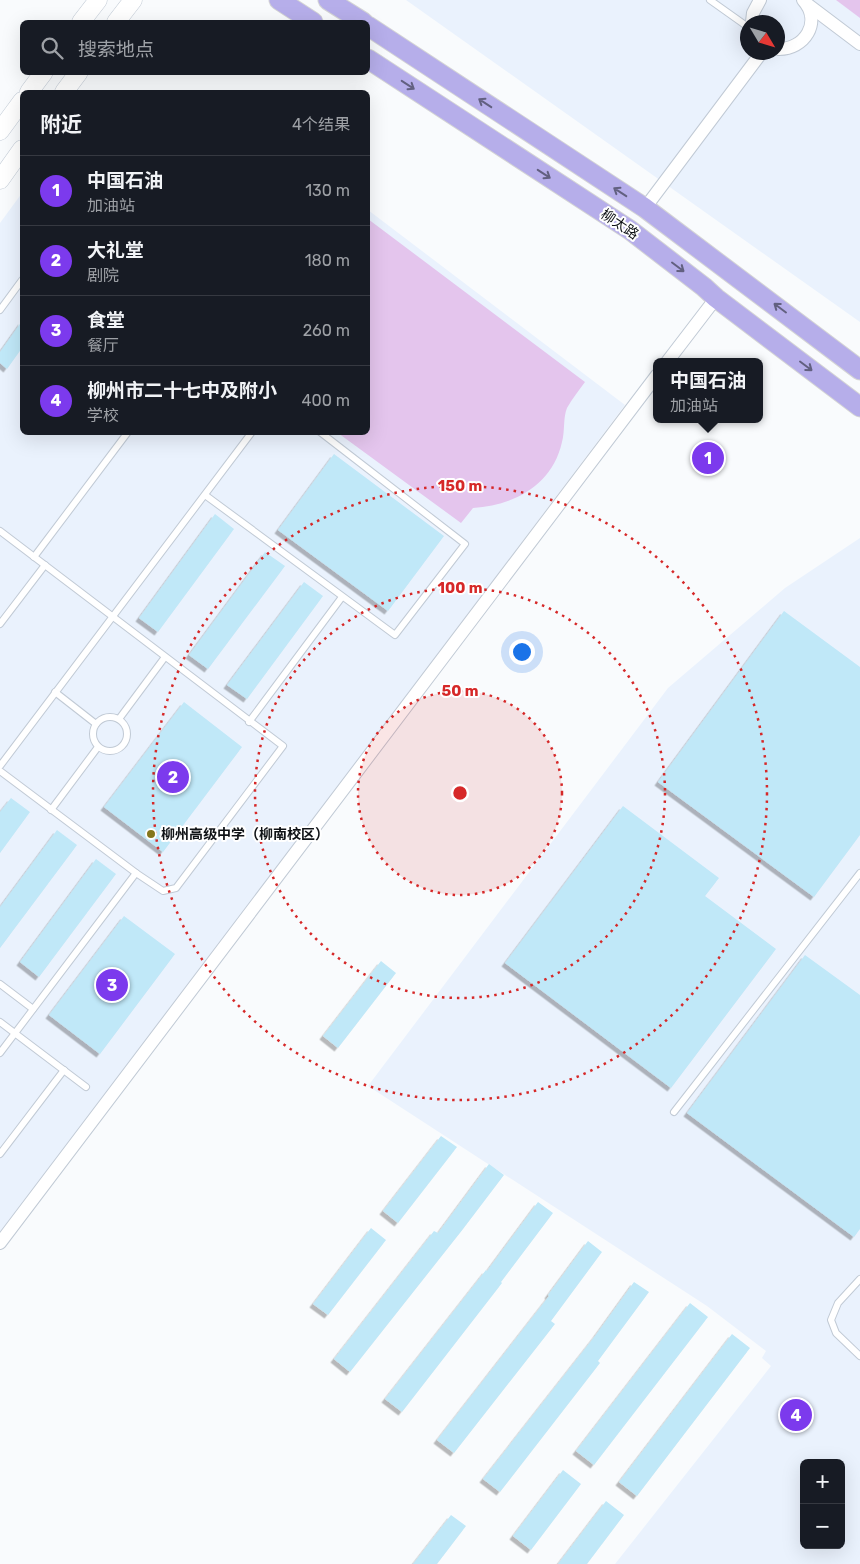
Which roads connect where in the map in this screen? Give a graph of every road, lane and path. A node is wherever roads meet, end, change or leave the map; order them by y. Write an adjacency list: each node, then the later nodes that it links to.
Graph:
1 (98, 0): 9 (main road)
2 (133, 0): 10 (main road)
3 (279, 0): 11 (main road)
4 (328, 0): 12 (main road)
5 (710, 0): 13 (lane)
6 (760, 0): 8 (street)
7 (805, 2): 15 (street); 16 (street)
8 (753, 15)
9 (83, 20)
10 (118, 20)
11 (310, 20)
12 (360, 20)
13 (740, 21)
14 (370, 27): 27 (main road, 柳太路, one-way to 14)
15 (860, 44)
16 (785, 49)
17 (370, 60): 29 (main road, 柳太路, one-way to 29)
18 (756, 60): 27 (street)
19 (42, 75): 21 (main road)
20 (77, 75): 22 (main road)
21 (30, 90)
22 (66, 90)
23 (20, 104): 24 (main road)
24 (0, 131)
25 (20, 152): 26 (main road)
26 (0, 180)
27 (645, 208): 32 (main road, 柳太路, one-way to 27)
28 (20, 283): 30 (lane)
29 (716, 298): 31 (street); 34 (main road, 柳太路, one-way to 34)
30 (0, 310)
31 (670, 358)
32 (860, 370)
33 (653, 380): 65 (street)
34 (860, 407)
35 (126, 435): 40 (lane)
36 (250, 435): 38 (lane)
37 (324, 435): 42 (lane)
38 (204, 495): 42 (lane); 43 (lane)
39 (0, 531): 40 (lane)
40 (34, 557): 41 (lane)
41 (45, 565): 43 (lane); 44 (lane)
42 (342, 597): 48 (lane)
43 (112, 617): 45 (lane); 46 (lane)
44 (0, 624)
45 (165, 657): 47 (lane); 48 (lane)
46 (55, 692): 49 (lane); 51 (lane)
47 (119, 719): 49 (lane); 50 (lane)
48 (249, 722): 54 (lane)
49 (96, 724): 50 (lane)
50 (98, 747): 53 (lane)
51 (0, 766)
52 (0, 771): 53 (lane)
53 (51, 810): 54 (lane)
54 (136, 873): 57 (lane)
55 (860, 873): 63 (lane)
56 (0, 984): 57 (lane)
57 (33, 1009): 59 (lane)
58 (0, 1022): 59 (lane)
59 (15, 1033): 60 (lane); 61 (lane)
60 (0, 1053)
61 (64, 1070): 62 (lane); 64 (lane)
62 (86, 1087)
63 (674, 1112)
64 (0, 1154)
65 (0, 1243)
66 (860, 1279): 67 (lane)
67 (860, 1356)

